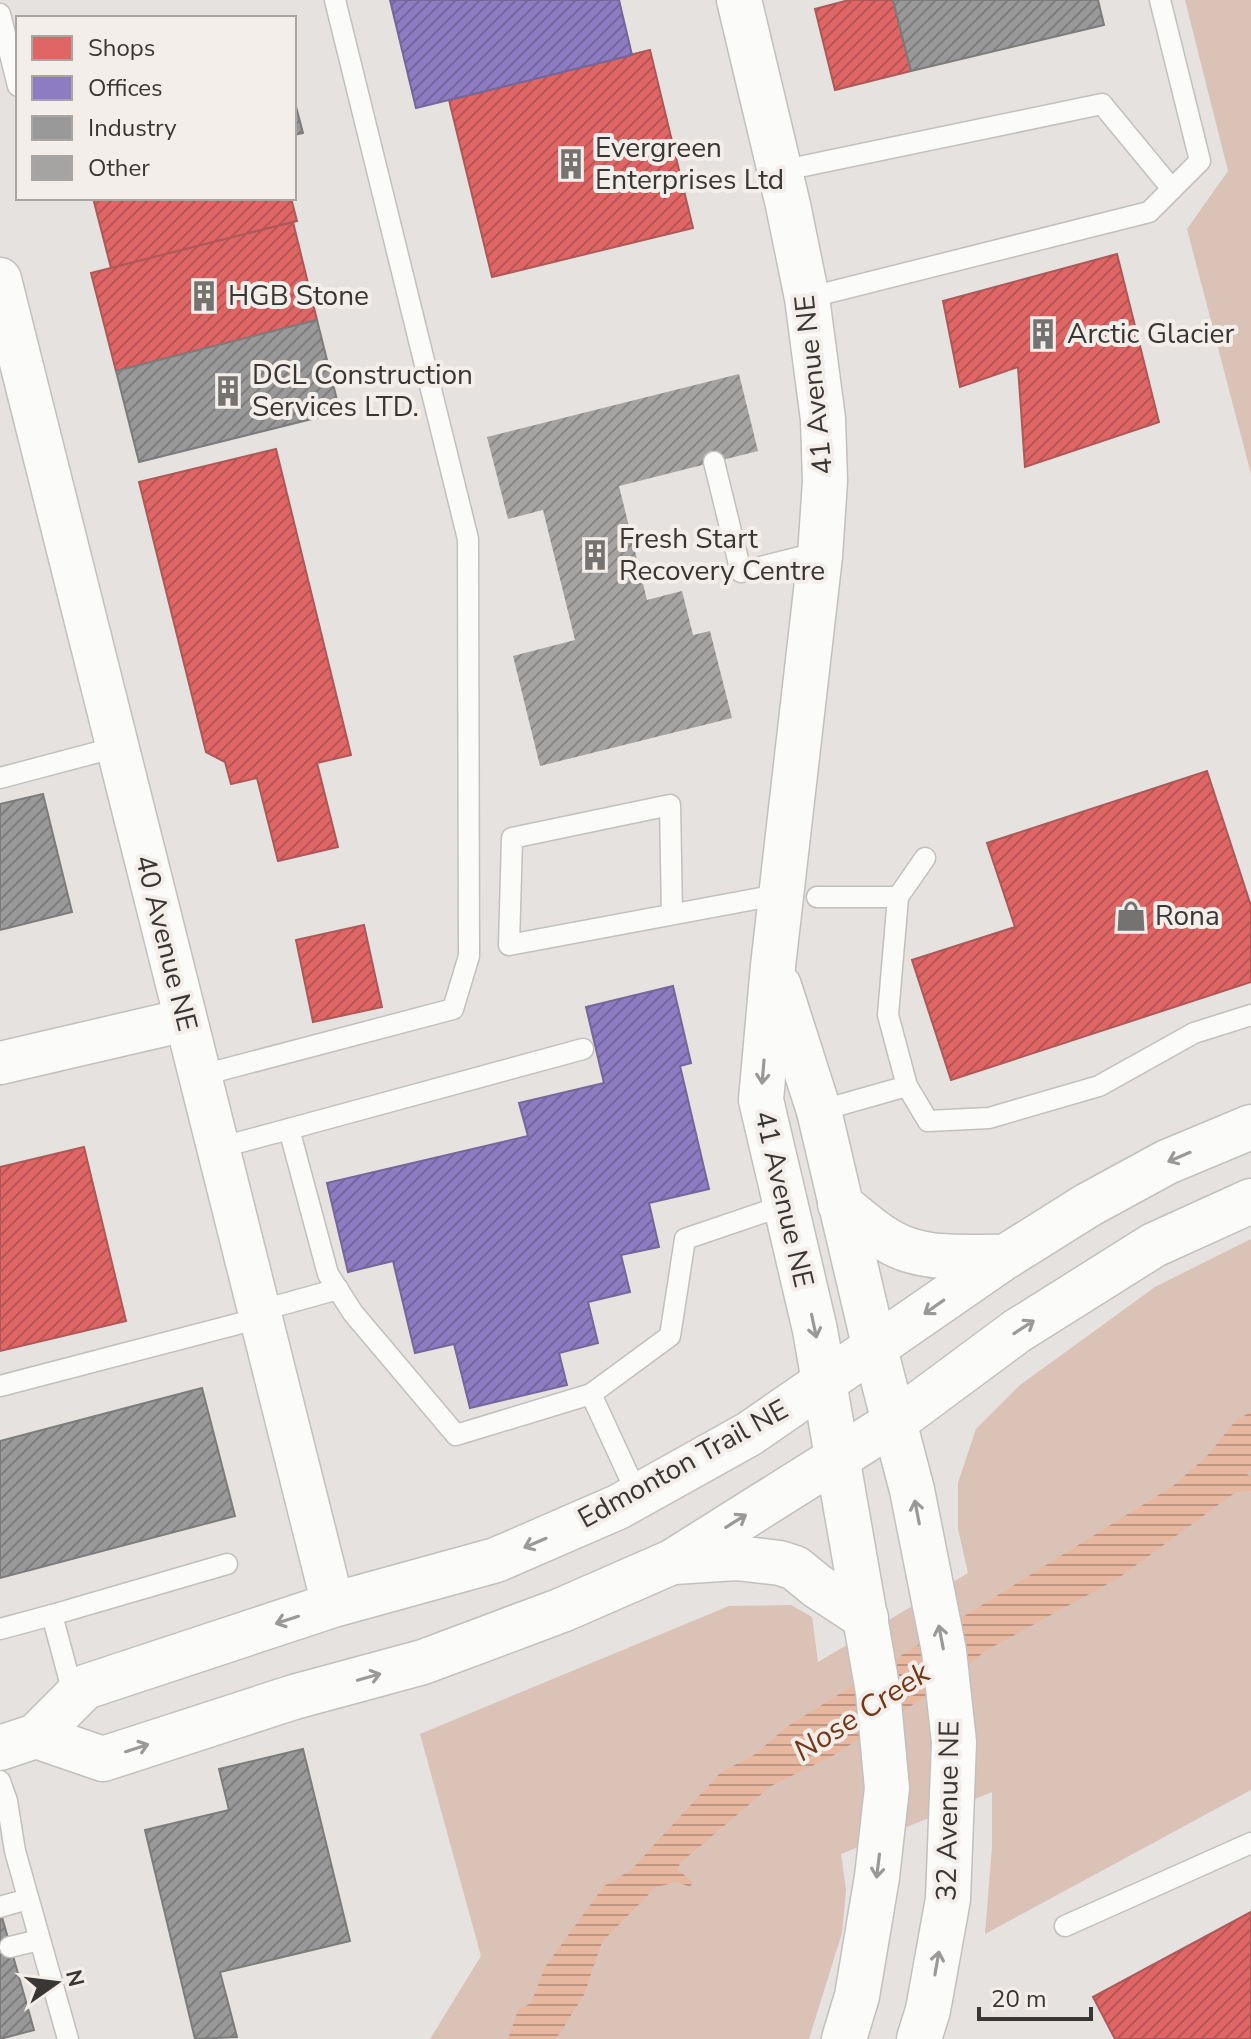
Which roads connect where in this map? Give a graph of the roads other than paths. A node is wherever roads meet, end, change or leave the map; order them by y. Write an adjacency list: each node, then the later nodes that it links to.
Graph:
1 (335, 0): 24 (lane)
2 (739, 0): 6 (main road, 41 Avenue NE)
3 (1160, 0): 7 (lane)
4 (0, 14): 5 (lane)
5 (16, 78)
6 (780, 171): 7 (lane); 9 (main road, 41 Avenue NE)
7 (1172, 189): 9 (lane)
8 (0, 279): 10 (street, 40 Avenue NE)
9 (807, 298): 12 (main road, 41 Avenue NE)
10 (12, 376): 13 (street, 40 Avenue NE)
11 (714, 462): 12 (lane)
12 (820, 552): 16 (main road, 41 Avenue NE)
13 (117, 747): 14 (lane); 21 (street, 40 Avenue NE)
14 (0, 778)
15 (925, 858): 17 (lane)
16 (799, 896): 17 (lane); 18 (lane); 19 (main road, 41 Avenue NE)
17 (898, 897): 25 (lane)
18 (672, 914): 18 (lane)
19 (773, 966): 26 (main road, 41 Avenue NE); 32 (main road, 41 Avenue NE, one-way to 32)
20 (1251, 1015): 25 (lane)
21 (185, 1020): 23 (street); 24 (street, 40 Avenue NE)
22 (583, 1049): 28 (lane)
23 (0, 1063)
24 (199, 1076): 29 (street, 40 Avenue NE)
25 (907, 1086): 26 (lane)
26 (819, 1111): 31 (main road, 41 Avenue NE)
27 (1251, 1127): 33 (main road, Edmonton Trail NE, one-way to 33)
28 (289, 1129): 29 (lane); 34 (lane)
29 (218, 1148): 35 (street, 40 Avenue NE)
30 (1251, 1201): 40 (main road, Edmonton Trail NE, one-way to 30)
31 (840, 1204): 33 (main road); 36 (main road, 41 Avenue NE)
32 (785, 1205): 37 (main road, 41 Avenue NE, one-way to 37); 39 (lane)
33 (1005, 1257): 36 (main road, Edmonton Trail NE, one-way to 36)
34 (338, 1289): 35 (lane); 39 (lane)
35 (260, 1314): 38 (lane); 45 (street, 40 Avenue NE)
36 (875, 1349): 37 (main road, Edmonton Trail NE); 40 (main road, 32 Avenue NE)
37 (823, 1383): 41 (main road); 42 (main road, Edmonton Trail NE)
38 (0, 1386)
39 (591, 1394): 42 (lane)
40 (893, 1423): 41 (main road, Edmonton Trail NE); 61 (main road, 32 Avenue NE, one-way to 40)
41 (836, 1459): 43 (main road, Edmonton Trail NE, one-way to 41); 47 (main road)
42 (638, 1496): 45 (main road, Edmonton Trail NE, one-way to 45)
43 (672, 1562): 47 (main road); 50 (main road, Edmonton Trail NE, one-way to 43)
44 (227, 1564): 46 (lane)
45 (333, 1605): 49 (main road, Edmonton Trail NE, one-way to 49)
46 (52, 1615): 48 (lane); 49 (lane)
47 (866, 1618): 60 (main road, one-way to 60)
48 (0, 1629)
49 (74, 1697): 50 (main road, Edmonton Trail NE)
50 (18, 1742)
51 (0, 1781): 53 (lane)
52 (1251, 1843): 56 (lane)
53 (8, 1853): 54 (lane)
54 (28, 1899): 55 (lane); 57 (lane)
55 (0, 1907)
56 (1065, 1926)
57 (39, 1940): 58 (lane); 59 (lane)
58 (10, 1947)
59 (66, 2039)
60 (844, 2039)
61 (919, 2039)

